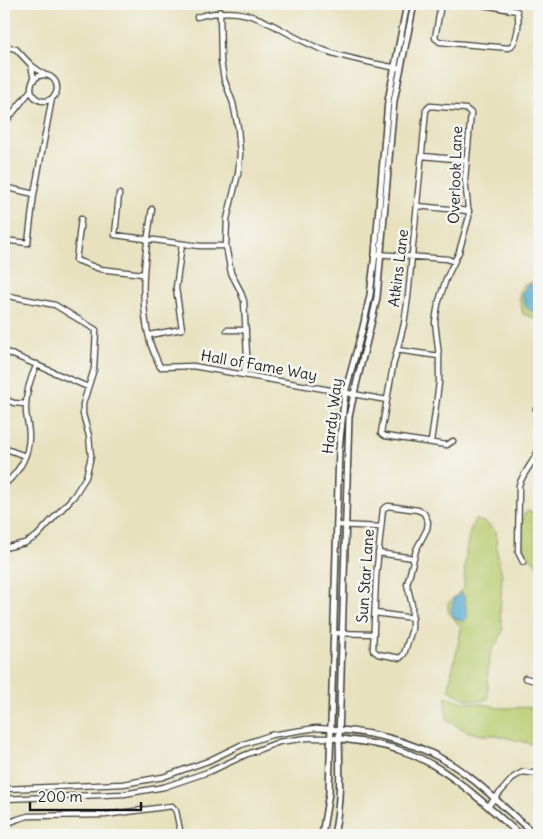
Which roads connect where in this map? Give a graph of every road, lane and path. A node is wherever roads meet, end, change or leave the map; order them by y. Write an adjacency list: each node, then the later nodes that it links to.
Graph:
1 (406, 4): 9 (main road, Hardy Way)
2 (414, 4): 10 (main road, Hardy Way)
3 (441, 4): 4 (street)
4 (478, 4)
5 (220, 11): 6 (street); 9 (street); 33 (street)
6 (197, 17)
7 (4, 46): 8 (street)
8 (31, 65): 11 (street); 12 (street)
9 (394, 67): 10 (street); 34 (main road, Hardy Way)
10 (401, 68): 35 (main road, Hardy Way)
11 (45, 75): 12 (street); 14 (street)
12 (34, 80): 13 (street)
13 (31, 90): 15 (street); 16 (street)
14 (52, 98): 17 (street); 18 (street)
15 (37, 99): 16 (street); 17 (street)
16 (24, 100): 20 (street)
17 (43, 101): 18 (street)
18 (49, 110): 24 (street)
19 (471, 113): 21 (street, Atkins Lane); 22 (street, Overlook Lane)
20 (4, 124)
21 (422, 156): 22 (street); 26 (street, Atkins Lane)
22 (466, 160): 28 (street, Overlook Lane)
23 (4, 187): 24 (street)
24 (34, 194): 30 (street)
25 (119, 194): 31 (street)
26 (417, 206): 28 (street); 36 (street, Atkins Lane)
27 (152, 208): 31 (street)
28 (469, 212): 37 (street, Overlook Lane)
29 (81, 219): 38 (street)
30 (4, 240)
31 (148, 240): 32 (street); 38 (street)
32 (182, 244): 33 (street); 42 (street)
33 (226, 246): 41 (street)
34 (375, 254): 35 (street); 49 (main road, Hardy Way)
35 (382, 254): 36 (street); 50 (main road, Hardy Way)
36 (413, 257): 37 (street); 43 (street, Atkins Lane)
37 (454, 262): 45 (street, Overlook Lane)
38 (143, 274): 42 (street)
39 (4, 295): 48 (street)
40 (228, 330): 41 (street)
41 (246, 330): 47 (street)
42 (149, 335): 47 (street, Hall of Fame Way)
43 (397, 350): 45 (street); 52 (street, Atkins Lane)
44 (4, 351): 46 (street)
45 (439, 356): 55 (street, Overlook Lane)
46 (37, 364): 48 (street); 53 (street)
47 (244, 374): 49 (street, Hall of Fame Way)
48 (88, 387): 63 (street)
49 (345, 393): 50 (street, Hall of Fame Way); 60 (main road, Hardy Way)
50 (354, 394): 52 (street, Hall of Fame Way); 61 (main road, Hardy Way)
51 (4, 399): 53 (street)
52 (387, 400): 55 (street, Atkins Lane)
53 (26, 404): 58 (street)
54 (453, 441): 55 (street)
55 (431, 442)
56 (4, 448): 58 (street)
57 (539, 448): 66 (street)
58 (25, 456): 59 (street)
59 (4, 485)
60 (338, 525): 61 (street); 69 (main road, Hardy Way)
61 (345, 525): 62 (street); 70 (main road, Hardy Way)
62 (381, 527): 64 (street, Sun Star Lane); 65 (street, Sun Star Lane)
63 (4, 548)
64 (378, 553): 65 (street); 67 (street, Sun Star Lane)
65 (414, 558): 68 (street)
66 (523, 562)
67 (375, 612): 68 (street); 71 (street, Sun Star Lane)
68 (413, 618): 71 (street, Sun Star Lane)
69 (334, 633): 70 (street); 74 (main road, Hardy Way)
70 (342, 633): 71 (street); 75 (main road, Hardy Way)
71 (374, 634)
72 (525, 678): 73 (street)
73 (539, 682)
74 (331, 729): 75 (main road); 76 (main road, Hardy Way); 79 (street)
75 (340, 730): 77 (main road, Hardy Way); 81 (main road)
76 (330, 738): 77 (main road); 80 (street); 85 (main road, Hardy Way)
77 (340, 739): 82 (main road); 86 (main road, Hardy Way)
78 (539, 774): 81 (street)
79 (4, 789)
80 (4, 799)
81 (494, 799): 82 (street); 88 (main road)
82 (488, 806): 87 (main road)
83 (4, 825): 84 (street)
84 (181, 835)
85 (322, 835)
86 (334, 835)
87 (520, 835)
88 (536, 835)

